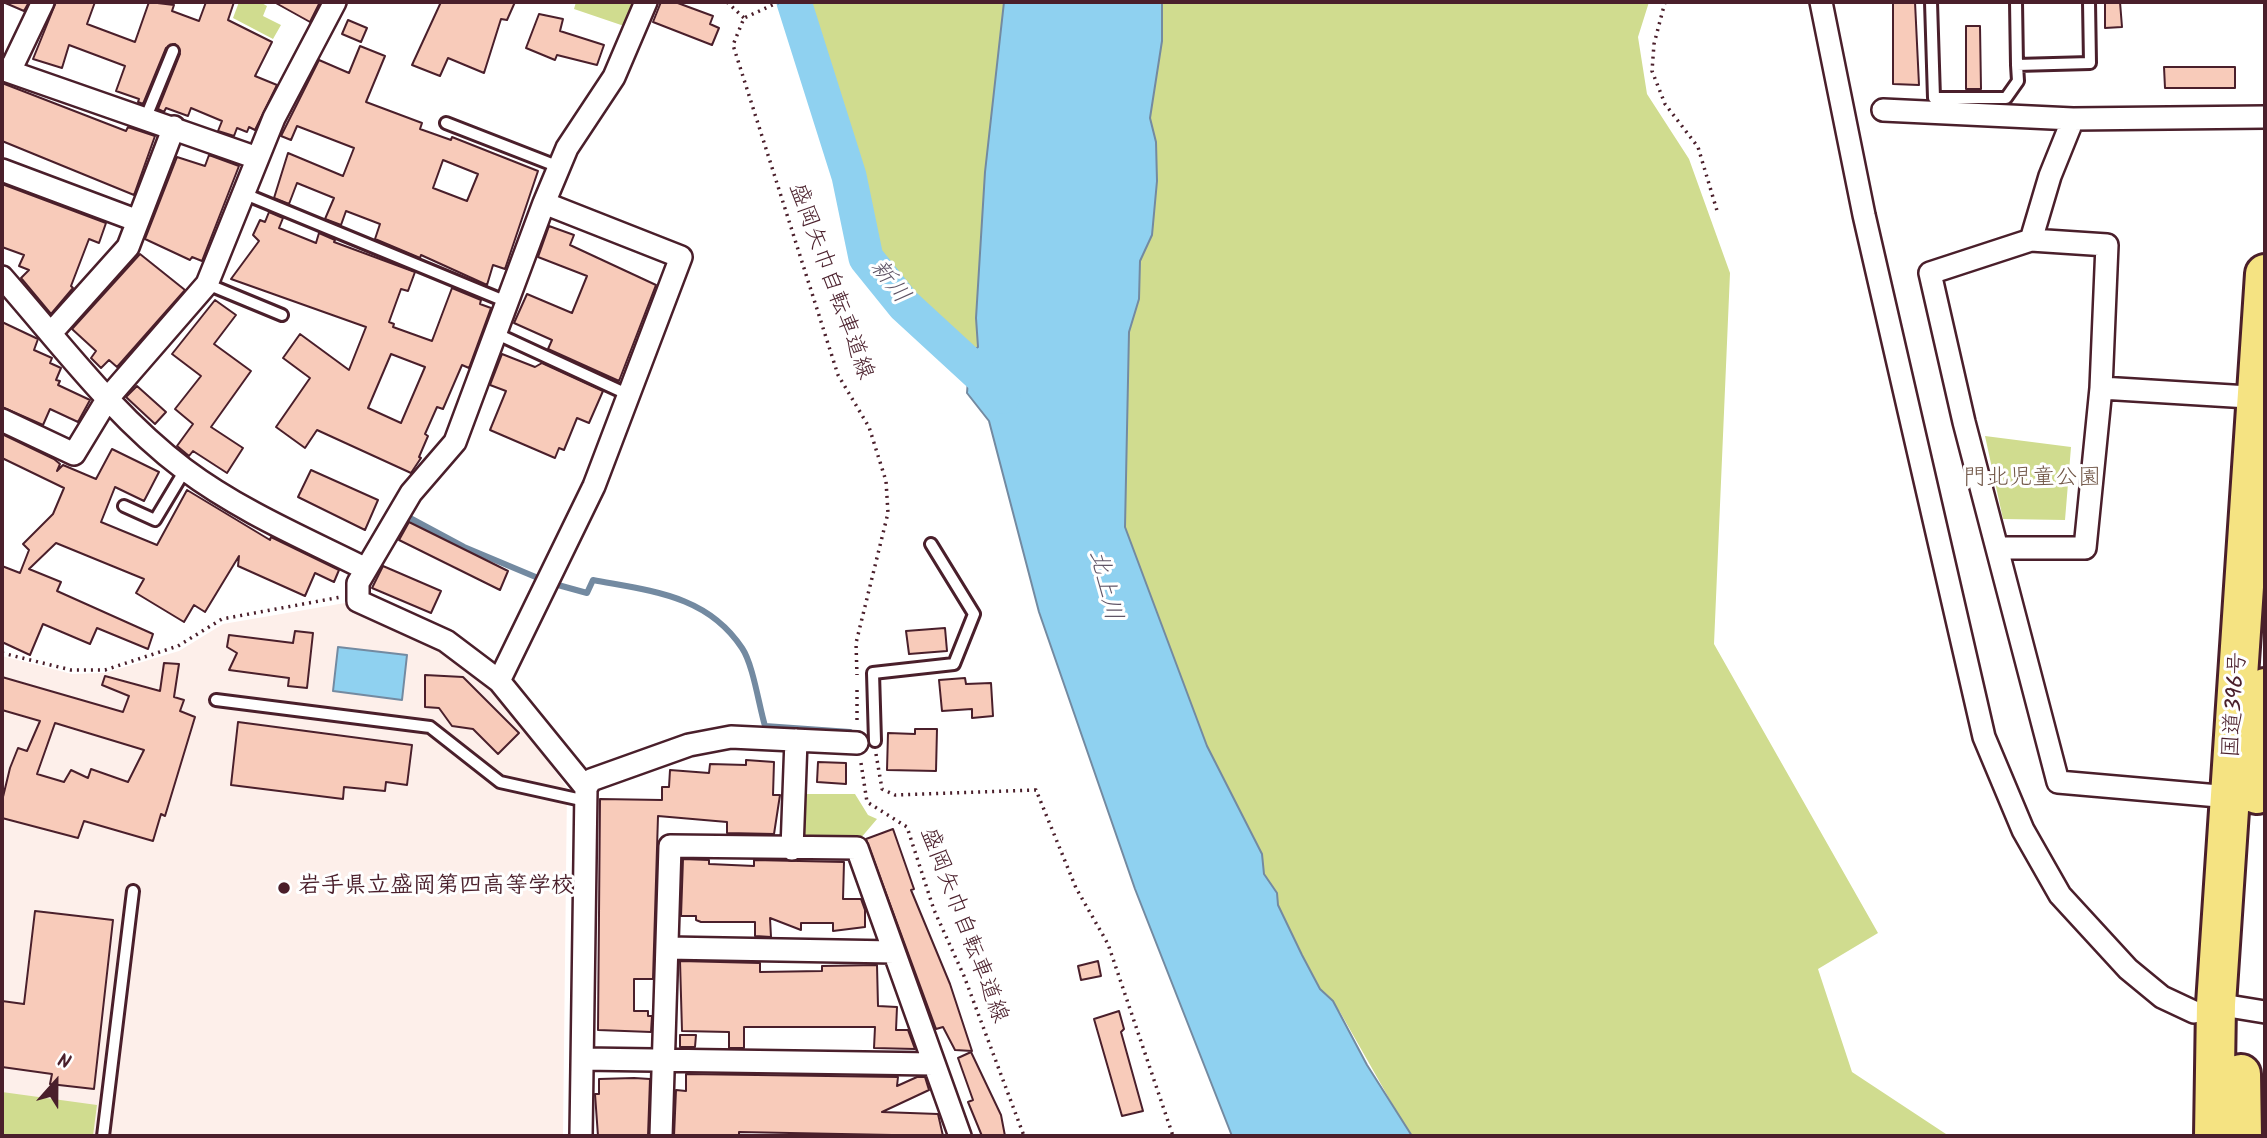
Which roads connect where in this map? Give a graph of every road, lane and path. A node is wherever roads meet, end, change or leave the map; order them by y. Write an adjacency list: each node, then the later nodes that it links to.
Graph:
1 (43, 2): 14 (street)
2 (335, 2): 21 (street)
3 (646, 2): 22 (street)
4 (727, 2): 11 (path)
5 (779, 2): 11 (path)
6 (1665, 2): 26 (path)
7 (1821, 2): 59 (street)
8 (1931, 2): 13 (lane)
9 (2016, 2): 13 (lane)
10 (2090, 2): 13 (lane)
11 (744, 18): 52 (path, 盛岡矢巾自転車道線)
12 (173, 51): 16 (lane)
13 (2017, 65)
14 (6, 70): 16 (street)
15 (1883, 110): 18 (street)
16 (146, 117): 20 (street)
17 (2265, 117): 18 (street)
18 (2073, 119): 28 (street)
19 (446, 123): 22 (lane)
20 (174, 127): 21 (street); 27 (street)
21 (257, 158): 24 (street)
22 (559, 167): 25 (street)
23 (2, 170): 27 (street)
24 (245, 194): 31 (street); 32 (lane)
25 (544, 203): 32 (street); 37 (street)
26 (1718, 214)
27 (138, 221): 34 (street)
28 (2031, 240): 36 (street); 44 (street)
29 (2265, 274): 38 (highway, 国道396号)
30 (2, 277): 34 (street)
31 (207, 284): 33 (lane); 39 (street)
32 (507, 302): 35 (street)
33 (282, 315)
34 (51, 333): 39 (street)
35 (495, 333): 37 (lane); 45 (street)
36 (2101, 388): 38 (street); 44 (street)
37 (629, 395): 48 (street)
38 (2261, 397): 54 (highway, 国道396号)
39 (108, 398): 40 (street); 41 (street)
40 (2, 420)
41 (185, 470): 42 (lane); 45 (street)
42 (124, 506)
43 (931, 544): 52 (lane)
44 (1999, 548): 54 (street)
45 (366, 569): 46 (street)
46 (358, 601): 47 (path); 48 (street)
47 (2, 653)
48 (499, 681): 53 (street)
49 (2265, 688): 59 (highway, 国道396号)
50 (216, 700): 53 (lane)
51 (796, 740): 52 (street); 53 (street); 55 (street)
52 (866, 742): 67 (path, 盛岡矢巾自転車道線); 68 (path)
53 (586, 794): 60 (street)
54 (2230, 797): 59 (highway, 国道396号)
55 (792, 849): 57 (street); 58 (street)
56 (133, 891): 63 (lane)
57 (667, 948): 58 (street); 61 (street)
58 (894, 952): 62 (street)
59 (2229, 1009): 69 (highway, 国道396号); 70 (highway, 国道396号)
60 (583, 1059): 61 (street); 64 (street)
61 (664, 1059): 62 (street); 65 (street)
62 (934, 1064): 66 (street)
63 (103, 1136)
64 (581, 1136)
65 (662, 1136)
66 (960, 1136)
67 (1024, 1136)
68 (1173, 1136)
69 (2214, 1136)
70 (2242, 1136)

